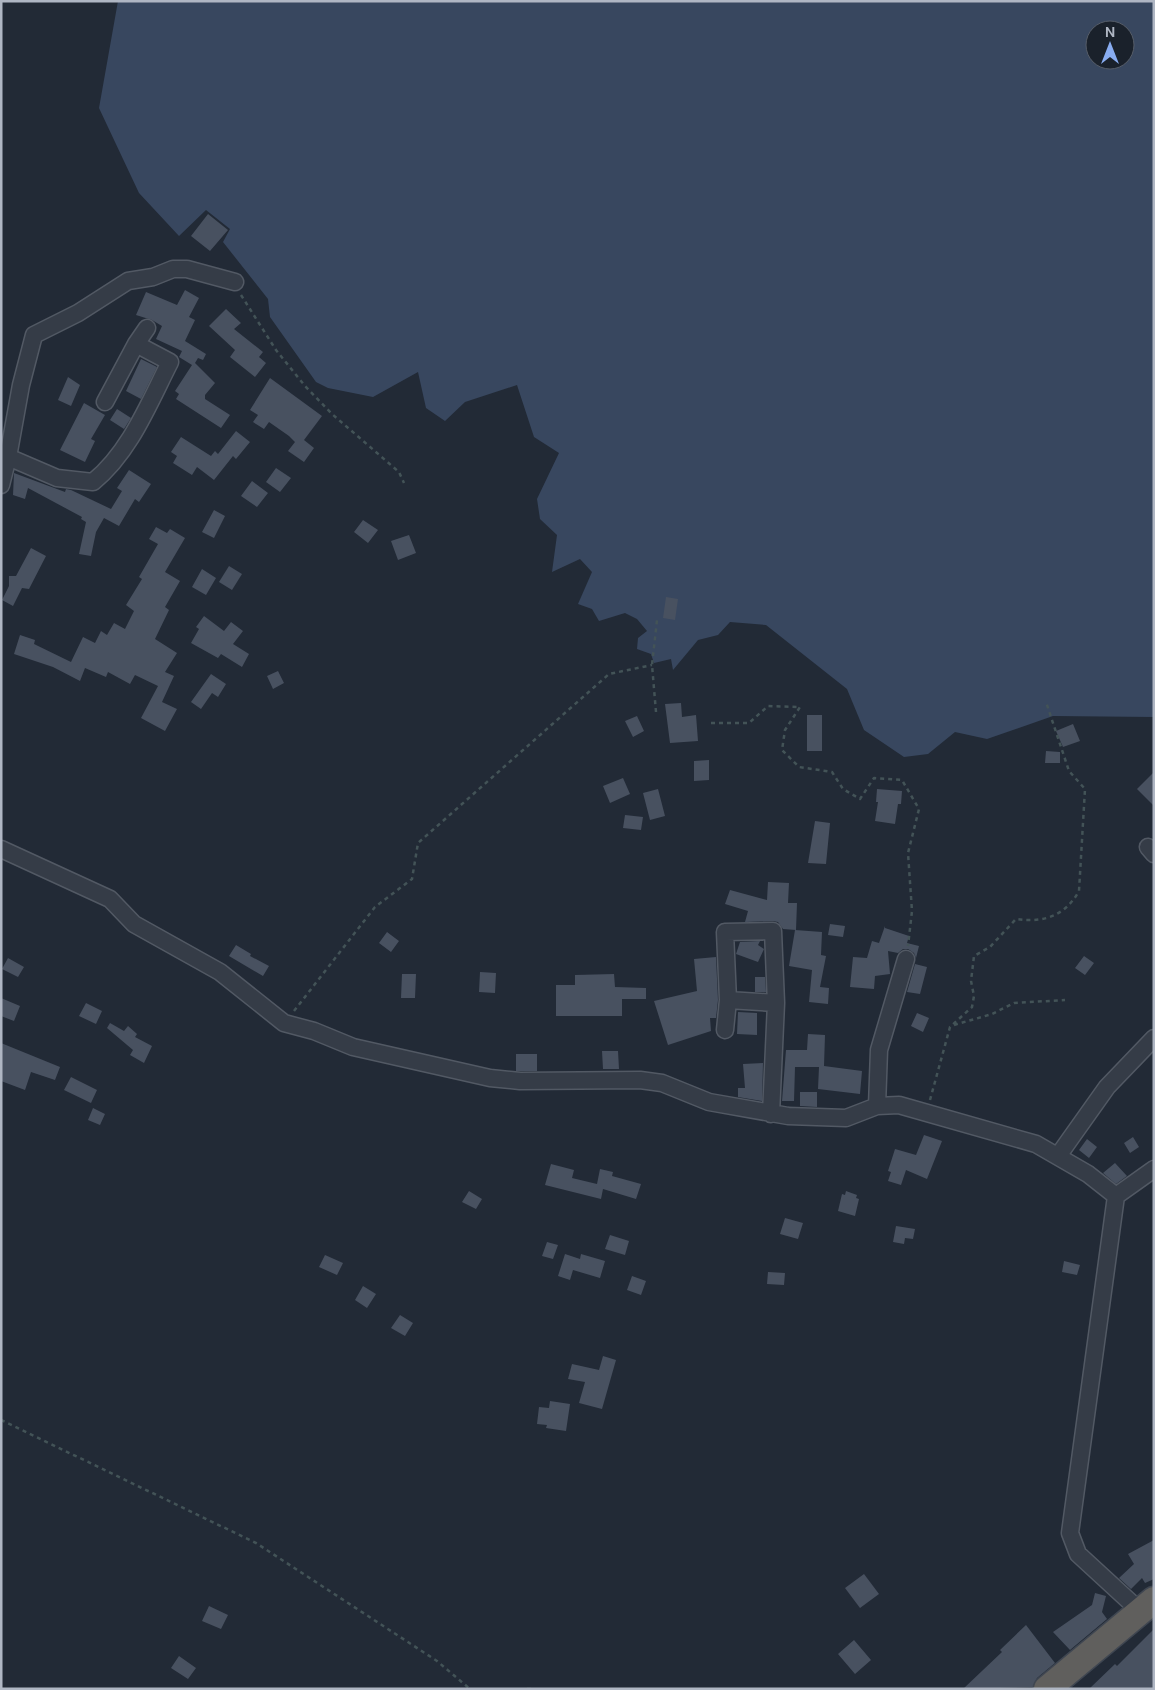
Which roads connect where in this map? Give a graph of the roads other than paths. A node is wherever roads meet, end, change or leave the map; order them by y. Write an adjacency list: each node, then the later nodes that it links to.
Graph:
1 (235, 282): 5 (street)
2 (147, 328): 3 (street)
3 (136, 344): 4 (street); 5 (street)
4 (105, 402)
5 (8, 457): 6 (street)
6 (1, 485)
7 (1, 849): 14 (street)
8 (906, 959): 13 (street)
9 (728, 1000): 10 (street); 10 (street); 11 (street)
10 (776, 1003): 14 (street)
11 (726, 1030)
12 (1154, 1038): 15 (street)
13 (877, 1106): 14 (street); 15 (street)
14 (771, 1114)
15 (1058, 1156): 17 (street)
16 (1154, 1169): 17 (street)
17 (1116, 1196): 18 (street)
18 (1147, 1606): 19 (highway)
19 (1047, 1689)

